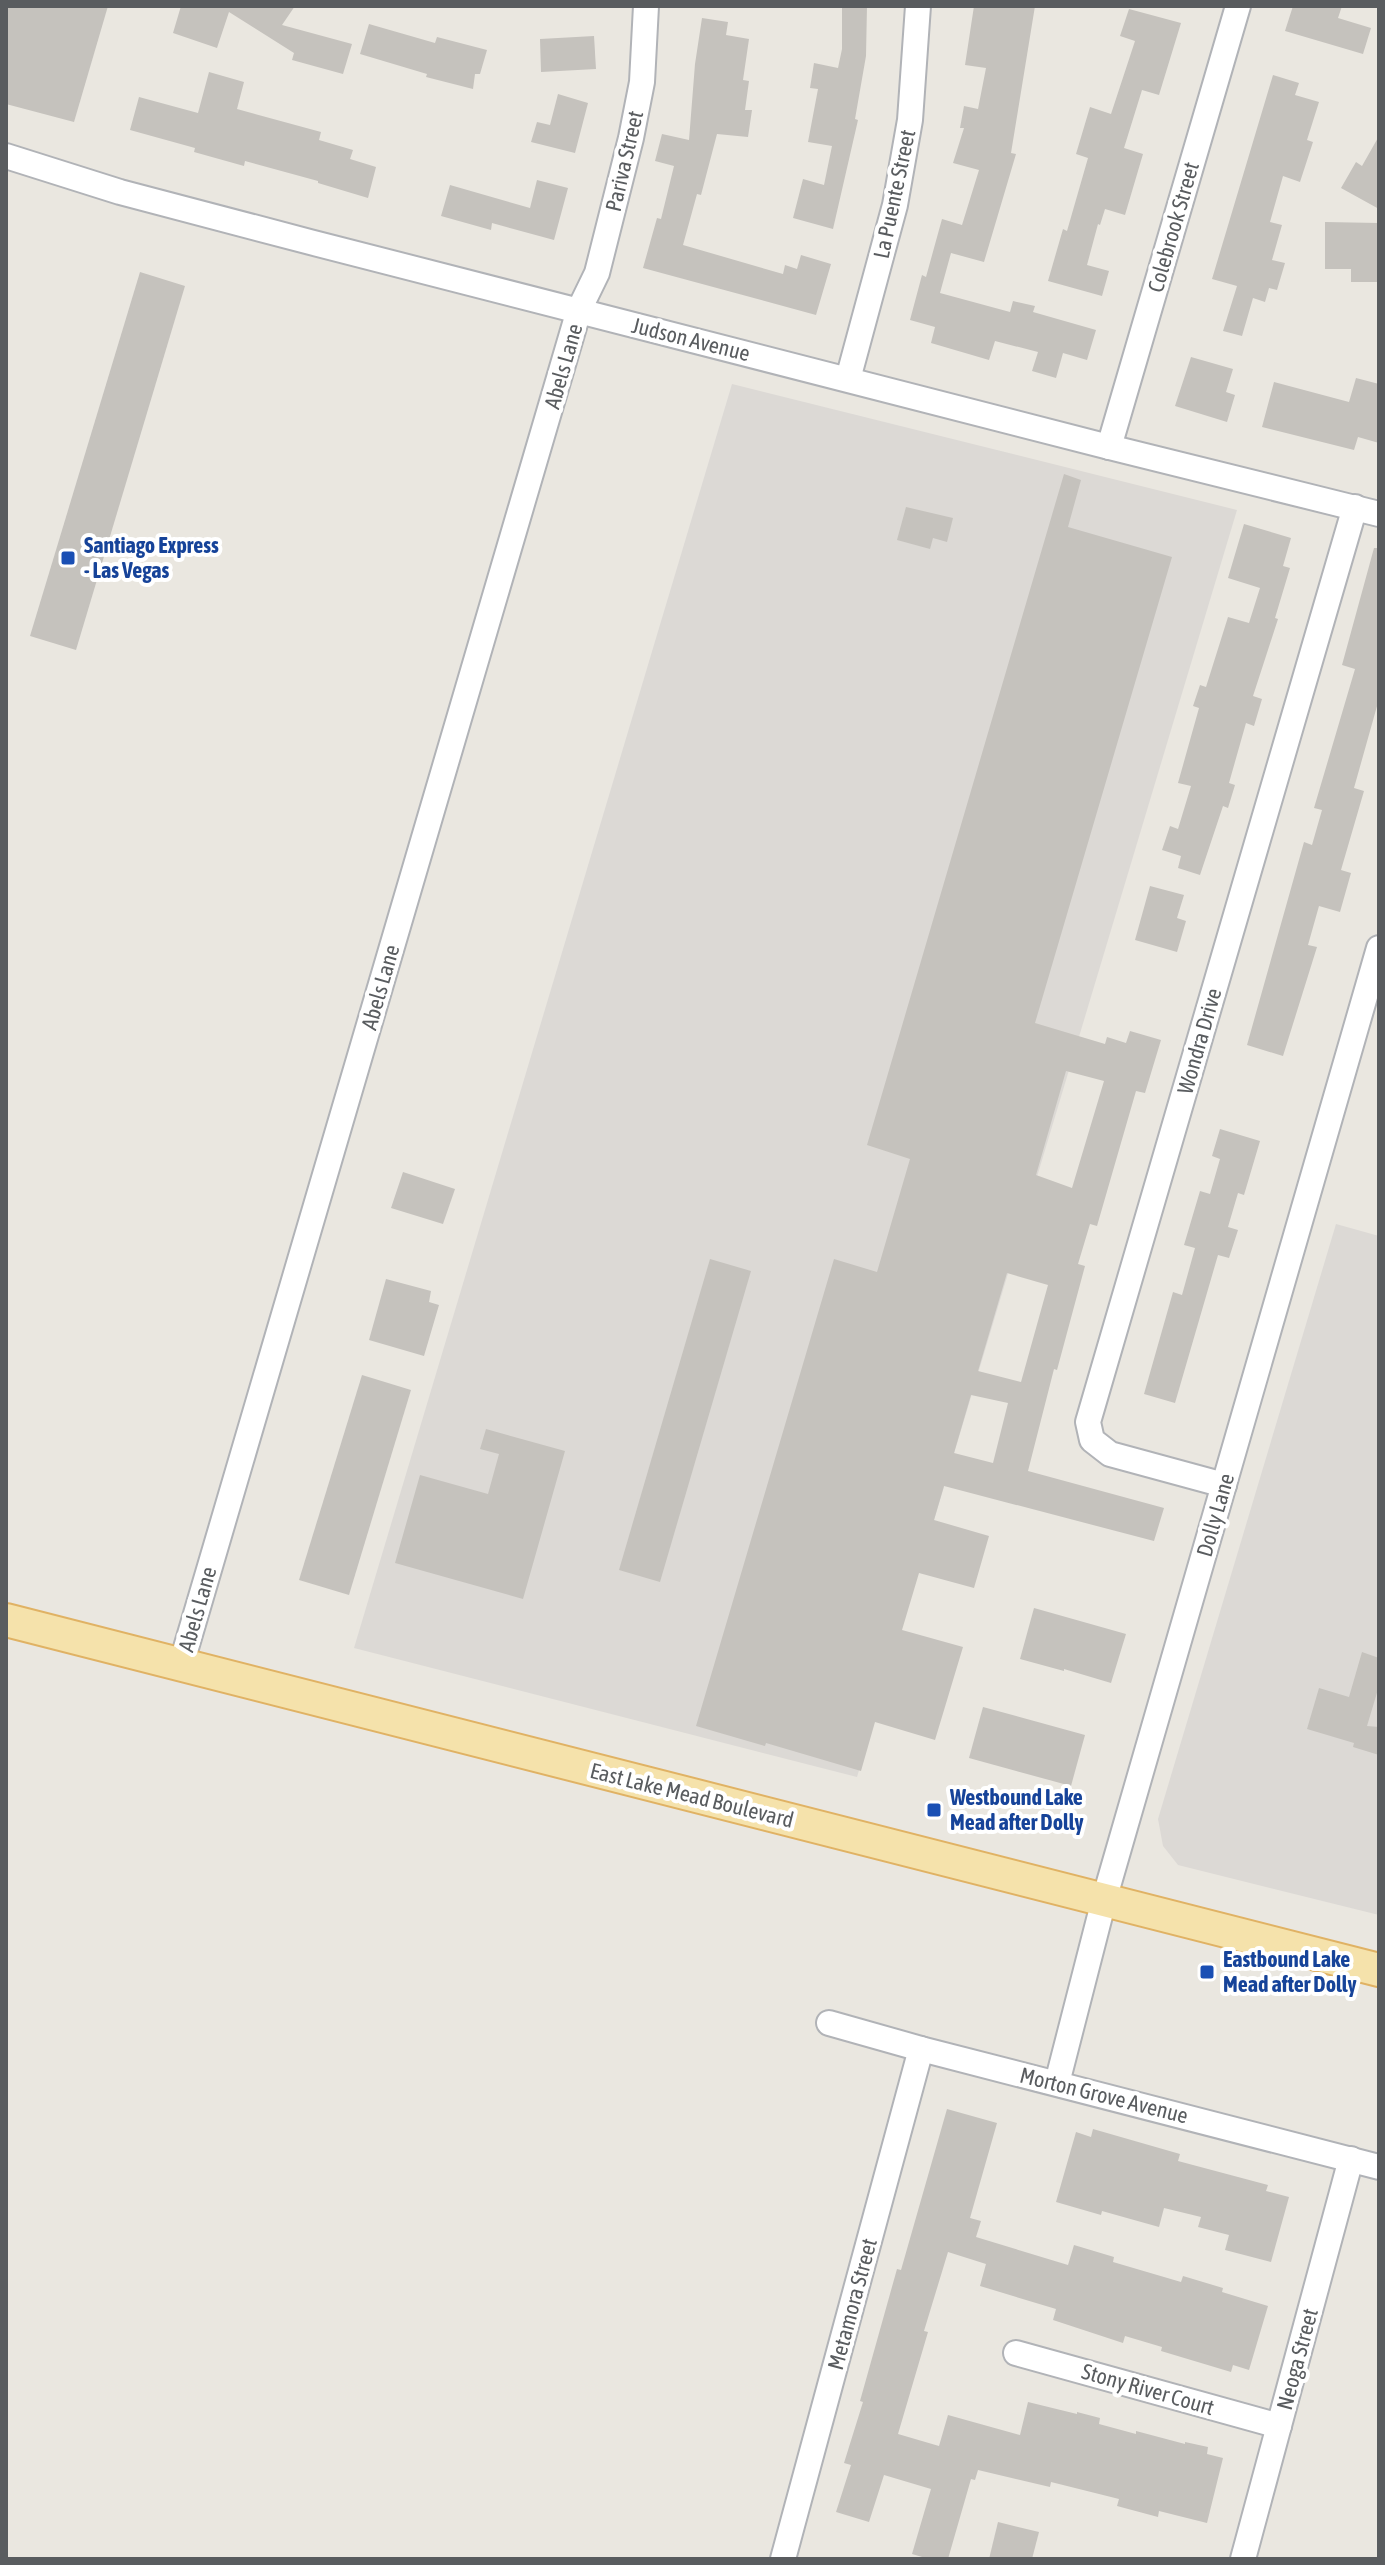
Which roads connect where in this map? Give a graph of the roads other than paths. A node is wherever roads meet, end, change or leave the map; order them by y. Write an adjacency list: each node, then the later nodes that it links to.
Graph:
1 (646, 6): 5 (street, Pariva Street)
2 (918, 6): 6 (street, La Puente Street)
3 (1238, 6): 7 (street, Colebrook Street)
4 (6, 156): 5 (street, Judson Avenue)
5 (579, 310): 6 (street, Judson Avenue); 13 (street, Abels Lane)
6 (848, 379): 7 (street, Judson Avenue)
7 (1109, 447): 8 (street, Judson Avenue)
8 (1355, 507): 9 (street, Judson Avenue); 11 (street, Wondra Drive)
9 (1379, 514)
10 (1379, 948): 11 (street, Dolly Lane)
11 (1224, 1485): 14 (street, Dolly Lane)
12 (6, 1620): 13 (main road, East Lake Mead Boulevard)
13 (181, 1665): 14 (main road, East Lake Mead Boulevard)
14 (1104, 1900): 15 (main road, East Lake Mead Boulevard); 18 (street, Dolly Lane)
15 (1379, 1970)
16 (829, 2023): 17 (street, Morton Grove Avenue)
17 (921, 2049): 18 (street, Morton Grove Avenue); 23 (street, Metamora Street)
18 (1057, 2083): 19 (street, Morton Grove Avenue)
19 (1351, 2159): 20 (street, Morton Grove Avenue); 22 (street, Neoga Street)
20 (1379, 2167)
21 (1016, 2353): 22 (street, Stony River Court)
22 (1279, 2426): 24 (street, Neoga Street)
23 (783, 2559)
24 (1243, 2559)

